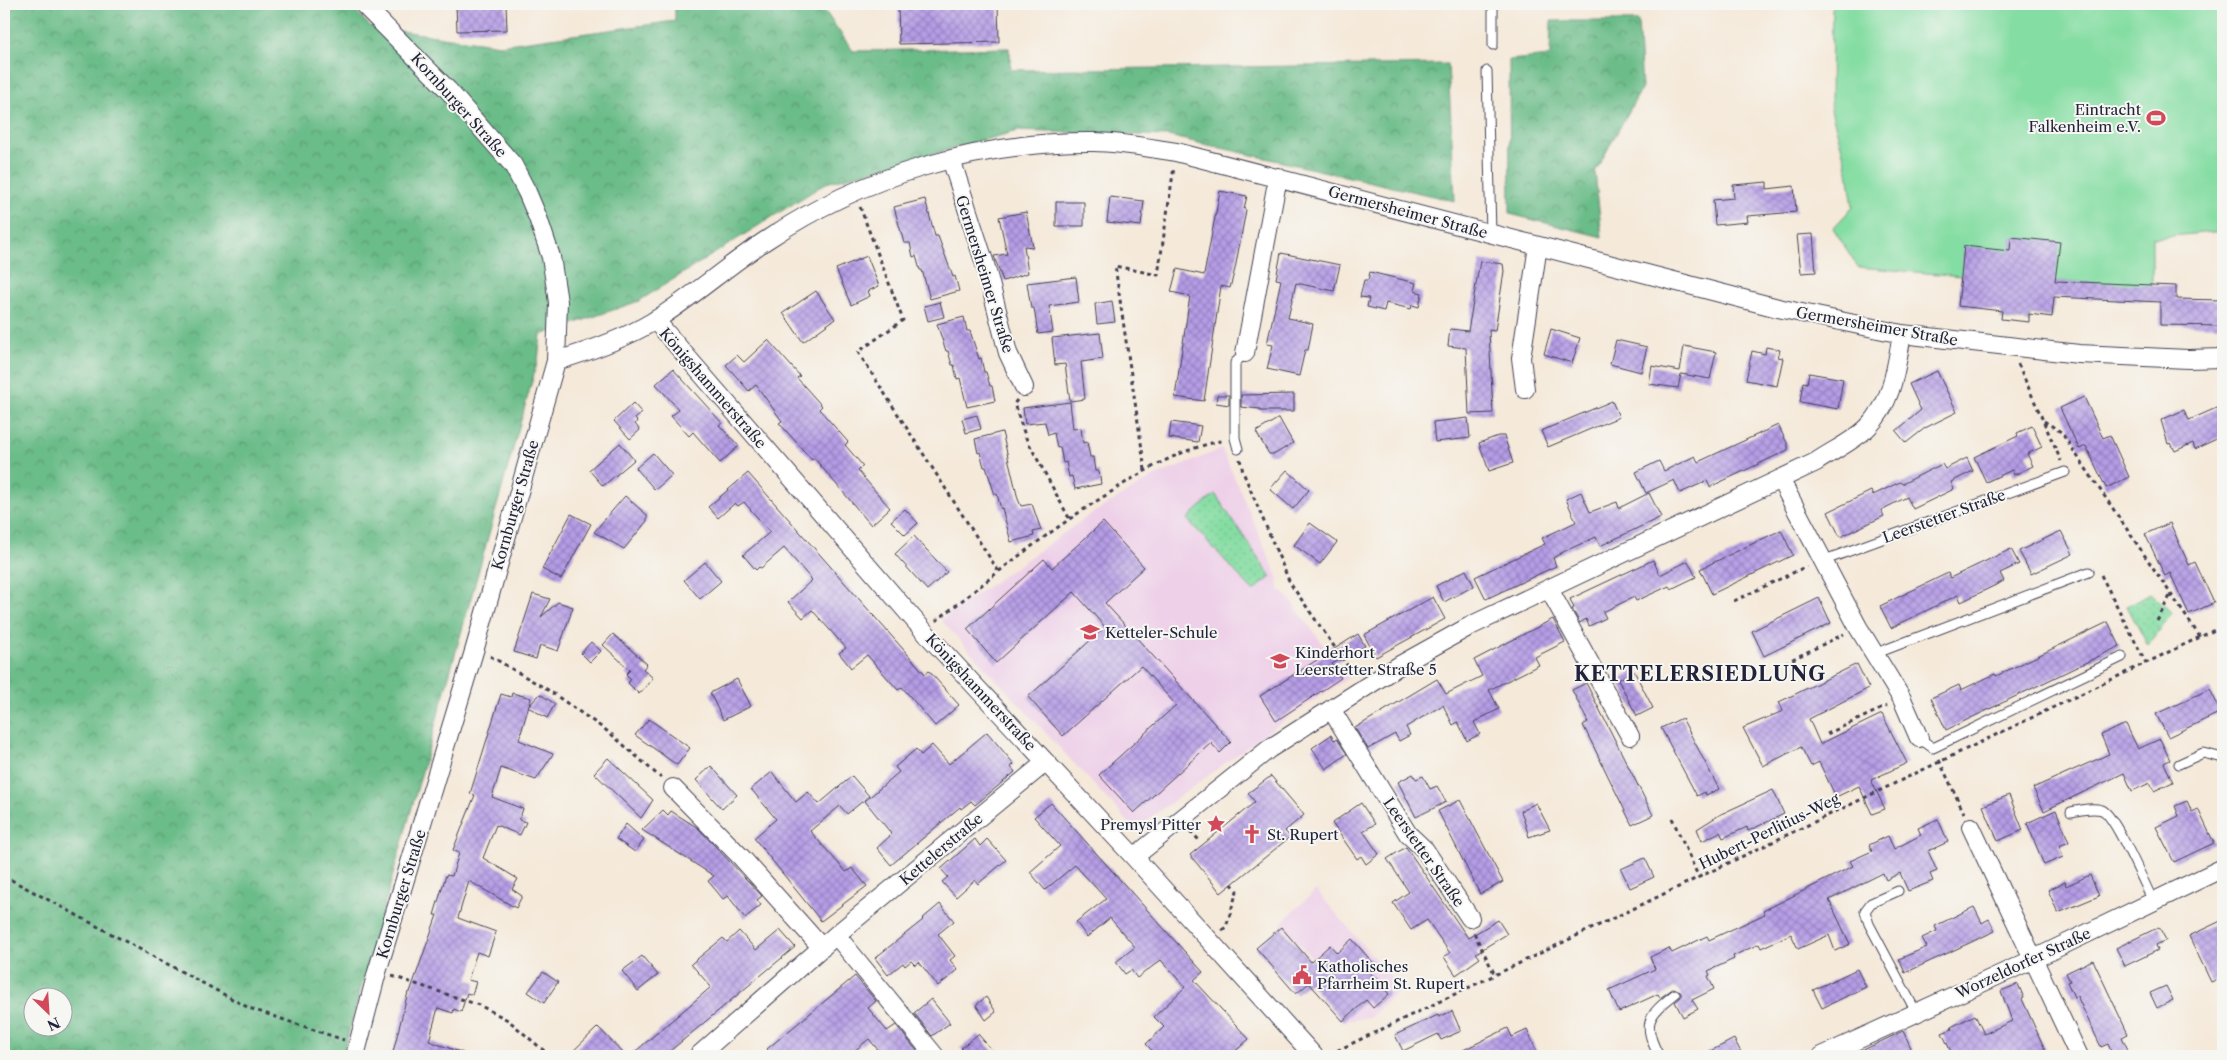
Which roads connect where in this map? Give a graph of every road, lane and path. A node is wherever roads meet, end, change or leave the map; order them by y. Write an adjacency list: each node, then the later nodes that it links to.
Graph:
1 (363, 4): 16 (street, Kornburger Straße)
2 (1492, 4): 3 (lane)
3 (1493, 45)
4 (1487, 71): 9 (lane)
5 (1176, 152): 6 (street, Germersheimer Straße); 7 (street, Germersheimer Straße); 22 (path)
6 (951, 159): 8 (street, Germersheimer Straße); 17 (street, Germersheimer Straße)
7 (1278, 178): 9 (street, Germersheimer Straße); 14 (street)
8 (854, 192): 11 (street, Germersheimer Straße); 27 (path)
9 (1491, 234): 10 (street, Germersheimer Straße)
10 (1538, 246): 12 (street, Germersheimer Straße); 18 (street)
11 (654, 320): 16 (street, Germersheimer Straße); 35 (street, Königshammerstraße)
12 (1902, 334): 13 (street, Germersheimer Straße); 24 (street)
13 (2011, 347): 15 (street, Germersheimer Straße); 19 (path)
14 (1245, 353): 20 (lane)
15 (2223, 358)
16 (556, 361): 37 (street, Kornburger Straße)
17 (1024, 387): 25 (path)
18 (1525, 389)
19 (2044, 421): 23 (path); 30 (path)
20 (1235, 438): 21 (lane); 22 (path)
21 (1238, 449): 42 (path)
22 (1145, 470): 25 (path)
23 (2065, 472): 26 (lane, Leerstetter Straße)
24 (1780, 479): 26 (street); 29 (street)
25 (1069, 518): 27 (path)
26 (1822, 560): 31 (path); 34 (street)
27 (999, 572): 35 (path)
28 (2089, 572): 38 (lane); 41 (path)
29 (1548, 589): 42 (street); 46 (street)
30 (2171, 594): 32 (path); 36 (path)
31 (1734, 601)
32 (2157, 621)
33 (2223, 626): 36 (path, Hubert-Perlitius-Weg)
34 (1858, 627): 38 (street); 40 (path)
35 (923, 630): 51 (street, Königshammerstraße)
36 (2200, 637): 41 (path, Hubert-Perlitius-Weg)
37 (475, 648): 53 (path); 69 (street, Kornburger Straße)
38 (1874, 654): 43 (street)
39 (2122, 657): 48 (lane)
40 (1785, 663)
41 (2146, 664): 50 (path, Hubert-Perlitius-Weg)
42 (1363, 688): 44 (street)
43 (1902, 699): 45 (path); 47 (street)
44 (1331, 709): 57 (street); 64 (street, Leerstetter Straße)
45 (1827, 734)
46 (1630, 736)
47 (1919, 738): 48 (lane)
48 (1933, 748): 50 (path)
49 (2223, 758): 52 (lane)
50 (1939, 761): 56 (path); 60 (path, Hubert-Perlitius-Weg)
51 (1046, 762): 57 (street, Königshammerstraße); 65 (street, Kettelerstraße)
52 (2179, 764)
53 (673, 788): 67 (street)
54 (2071, 812): 63 (lane)
55 (1672, 818): 60 (path)
56 (1971, 827): 68 (street)
57 (1134, 857): 66 (street, Königshammerstraße)
58 (2223, 868): 63 (street, Worzeldorfer Straße)
59 (4, 876): 73 (path)
60 (1699, 878): 70 (path, Hubert-Perlitius-Weg)
61 (1232, 884): 66 (path)
62 (1898, 891): 72 (lane)
63 (2153, 901): 68 (street, Worzeldorfer Straße)
64 (1470, 918): 70 (path)
65 (836, 936): 67 (street, Kettelerstraße); 77 (street)
66 (1209, 939): 78 (street, Königshammerstraße)
67 (822, 948): 76 (street, Kettelerstraße)
68 (2034, 959): 72 (street, Worzeldorfer Straße); 82 (street)
69 (377, 972): 73 (street, Kornburger Straße); 75 (path)
70 (1495, 975): 79 (path, Hubert-Perlitius-Weg)
71 (1675, 994): 80 (lane)
72 (1916, 1012): 74 (street, Worzeldorfer Straße)
73 (357, 1051)
74 (1844, 1052): 81 (street, Worzeldorfer Straße)
75 (550, 1056)
76 (698, 1056)
77 (935, 1056)
78 (1314, 1056)
79 (1325, 1056)
80 (1659, 1056)
81 (1822, 1056)
82 (2079, 1056)

